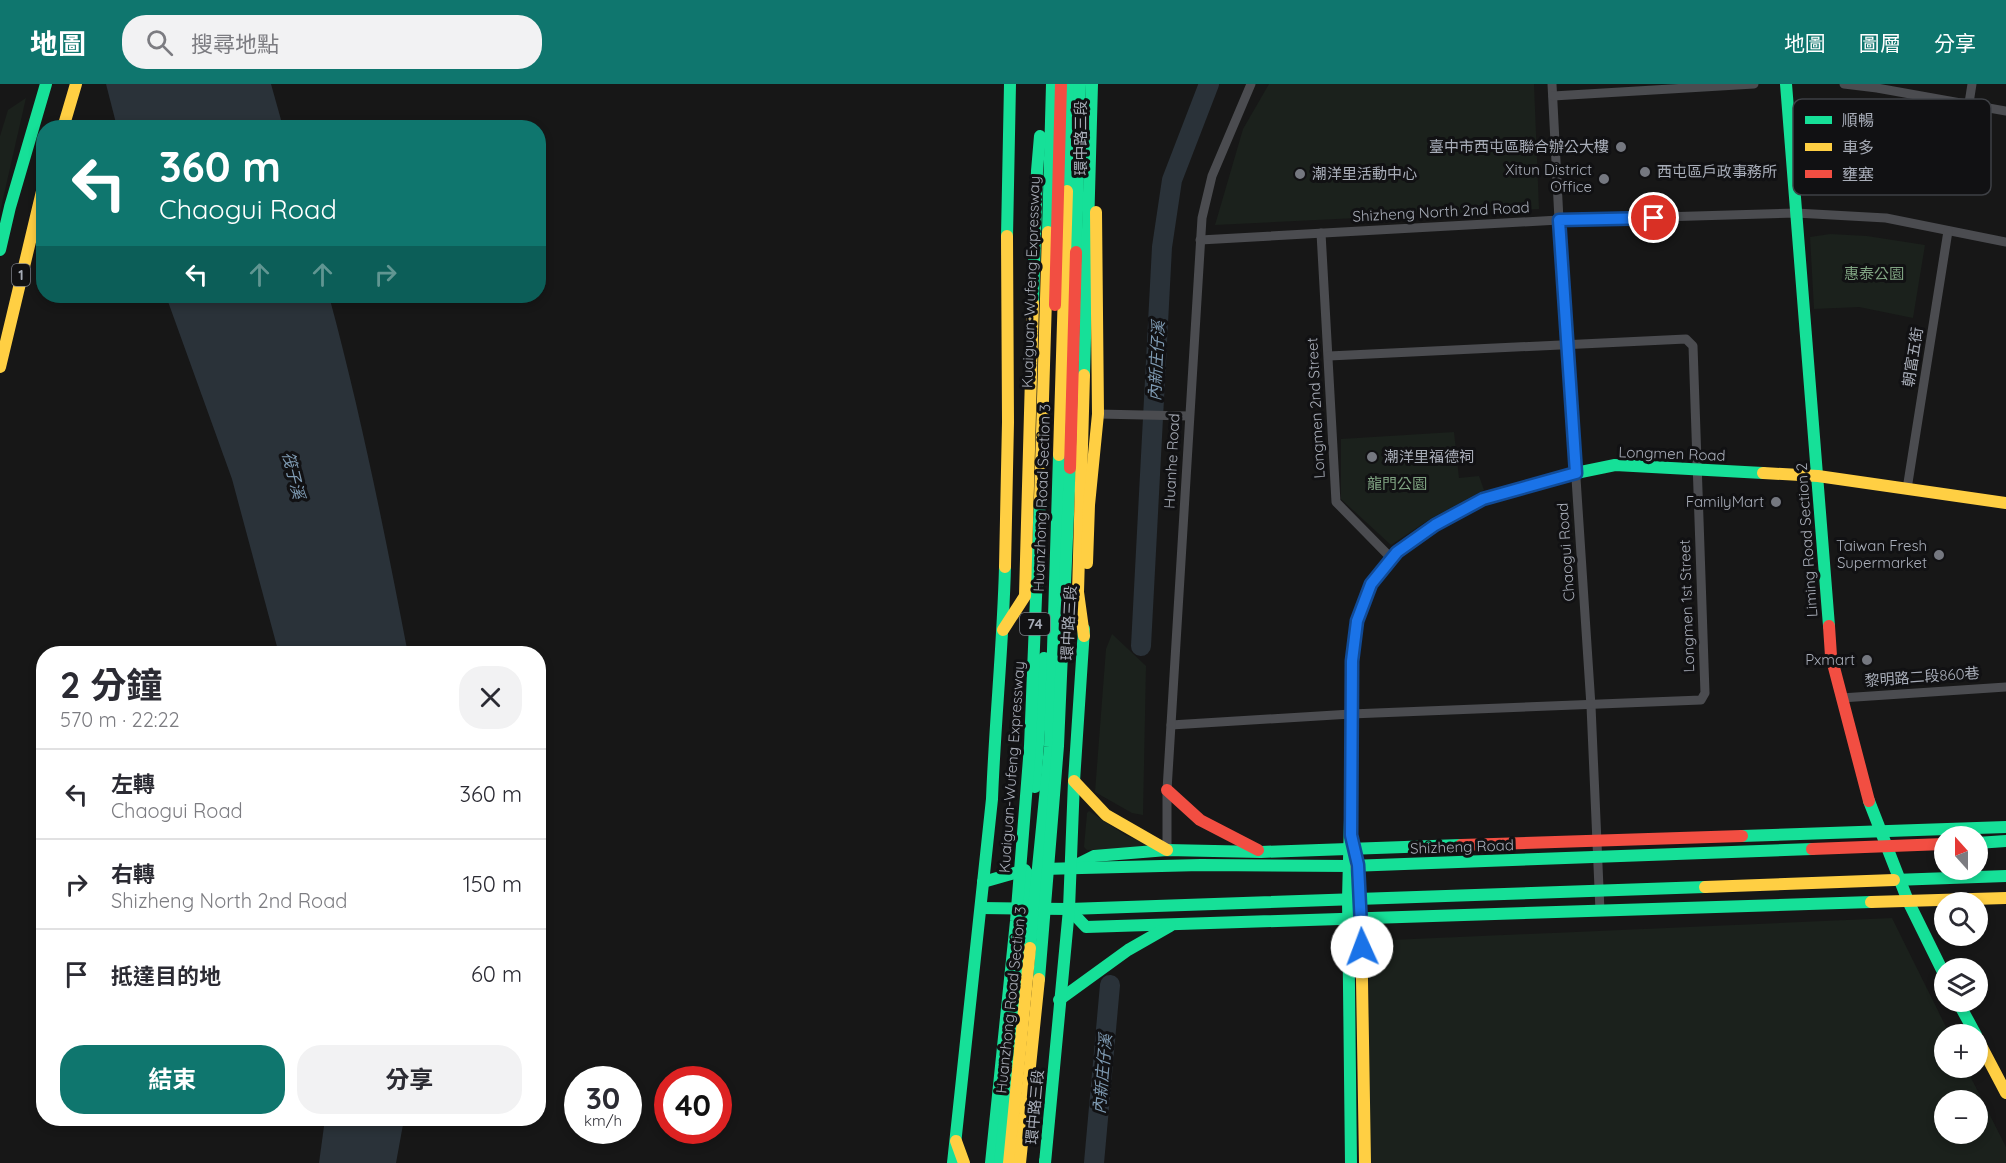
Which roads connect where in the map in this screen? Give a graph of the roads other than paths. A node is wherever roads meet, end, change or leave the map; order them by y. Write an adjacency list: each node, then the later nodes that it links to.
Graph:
1 (46, 84): 35 (main road, 1)
2 (76, 84): 23 (main road)
3 (1010, 84): 47 (main road)
4 (1044, 84): 47 (main road)
5 (1052, 84): 92 (main road, Kuaiguan-Wufeng Expressway / 74)
6 (1061, 84): 70 (main road, Huanzhong Road Section 3)
7 (1070, 84): 29 (main road, Huanzhong Road Section 3)
8 (1080, 84): 95 (main road, 74)
9 (1092, 84): 48 (main road)
10 (1096, 84): 30 (main road, 環中路三段)
11 (1251, 84): 33 (street, Huanhe Road)
12 (1552, 84): 18 (street, Chaogui Road)
13 (1754, 84): 17 (street)
14 (1786, 84): 24 (main road, Liming Road Section 2)
15 (1844, 84): 19 (street)
16 (1972, 84): 20 (street)
17 (1666, 87): 18 (street)
18 (1552, 96): 28 (street, Chaogui Road)
19 (1944, 99)
20 (1970, 99)
21 (1991, 108): 22 (street)
22 (2006, 111)
23 (66, 120)
24 (1793, 174)
25 (1795, 195): 26 (main road, Liming Road Section 2)
26 (1796, 213): 28 (street, Shizheng North 2nd Road); 31 (street, Shizheng North 2nd Road); 43 (main road, Liming Road Section 2)
27 (36, 216): 38 (main road, 1)
28 (1559, 220): 32 (street, Shizheng North 2nd Road); 36 (street, Chaogui Road)
29 (1065, 228): 30 (main road); 70 (main road, Huanzhong Road Section 3)
30 (1096, 230): 39 (main road, 環中路三段)
31 (1948, 231): 34 (street, Shizheng North 2nd Road); 44 (street, 朝富五街)
32 (1321, 233): 33 (street, Shizheng North 2nd Road); 37 (street, Longmen 2nd Street)
33 (1200, 240): 40 (street, Huanhe Road)
34 (2006, 242)
35 (0, 250)
36 (1567, 344): 37 (street, Longmen 1st Street); 41 (street, Longmen 1st Street); 42 (street, Chaogui Road)
37 (1329, 356): 46 (street, Longmen 2nd Street)
38 (0, 367)
39 (1098, 414): 40 (street); 48 (main road, 環中路三段)
40 (1189, 416): 53 (street, Huanhe Road)
41 (1697, 470): 42 (main road, Longmen Road); 43 (main road, Longmen Road); 51 (street, Longmen 1st Street)
42 (1576, 473): 46 (main road, Longmen Road); 51 (street, Chaogui Road)
43 (1818, 476): 44 (main road, Longmen Road); 50 (main road, Liming Road Section 2)
44 (1907, 489): 45 (main road, Longmen Road)
45 (2006, 503)
46 (1391, 558): 52 (main road, Longmen Road)
47 (1003, 630): 73 (main road)
48 (1084, 636): 54 (main road, 環中路三段)
49 (2006, 687): 50 (street, 黎明路二段860巷)
50 (1841, 698): 57 (main road, Liming Road Section 2)
51 (1591, 706): 52 (street, Longmen 1st Street); 58 (street, Chaogui Road)
52 (1351, 714): 53 (street, Longmen 1st Street); 63 (main road, Longmen Road)
53 (1171, 725): 55 (street, Huanhe Road)
54 (1074, 781): 64 (main road); 69 (main road, 環中路三段)
55 (1167, 790): 64 (street, Huanhe Road); 65 (main road)
56 (2006, 827): 57 (main road, Shizheng Road)
57 (1880, 833): 58 (main road, Shizheng Road); 62 (main road, Liming Road Section 2)
58 (1596, 841): 63 (main road, Shizheng Road); 66 (street, Chaogui Road)
59 (2006, 841): 60 (main road)
60 (1988, 842)
61 (1934, 845): 62 (main road, Shizheng Road)
62 (1886, 847): 66 (main road, Shizheng Road); 72 (main road, Liming Road Section 2)
63 (1352, 849): 65 (main road, Shizheng Road); 68 (main road, Longmen Road)
64 (1167, 850): 65 (main road, Shizheng Road); 67 (main road); 69 (main road, Shizheng Road)
65 (1261, 852)
66 (1597, 858): 68 (main road, Shizheng Road); 74 (street, Chaogui Road)
67 (1201, 865): 68 (main road, Shizheng Road); 69 (main road, Shizheng Road)
68 (1354, 866): 76 (main road, Longmen Road)
69 (1070, 868): 70 (main road, Shizheng Road); 80 (main road, 環中路三段)
70 (1033, 869): 73 (main road, Shizheng Road); 79 (main road, Huanzhong Road Section 3)
71 (2006, 876): 72 (main road)
72 (1900, 881): 74 (main road); 77 (main road, Liming Road Section 2)
73 (983, 882): 78 (main road)
74 (1599, 891): 76 (main road); 81 (street, Chaogui Road)
75 (2006, 898): 77 (main road)
76 (1354, 899): 80 (main road); 82 (main road, Longmen Road)
77 (1908, 901): 81 (main road); 84 (main road, Liming Road Section 2)
78 (981, 908): 79 (main road); 88 (main road)
79 (1031, 909): 80 (main road); 93 (main road, Huanzhong Road Section 3); 94 (main road, Huanzhong Road Section 3)
80 (1069, 909): 83 (main road); 85 (main road, 環中路三段)
81 (1600, 911): 82 (main road)
82 (1355, 918): 83 (main road); 96 (main road); 97 (main road)
83 (1173, 924): 85 (main road)
84 (1936, 958)
85 (1059, 1000): 89 (main road, 環中路三段)
86 (1988, 1059): 87 (main road)
87 (2006, 1094)
88 (956, 1141): 90 (main road); 91 (main road)
89 (1045, 1162)
90 (953, 1163)
91 (963, 1163)
92 (990, 1163)
93 (1000, 1163)
94 (1009, 1163)
95 (1020, 1163)
96 (1351, 1163)
97 (1365, 1163)

